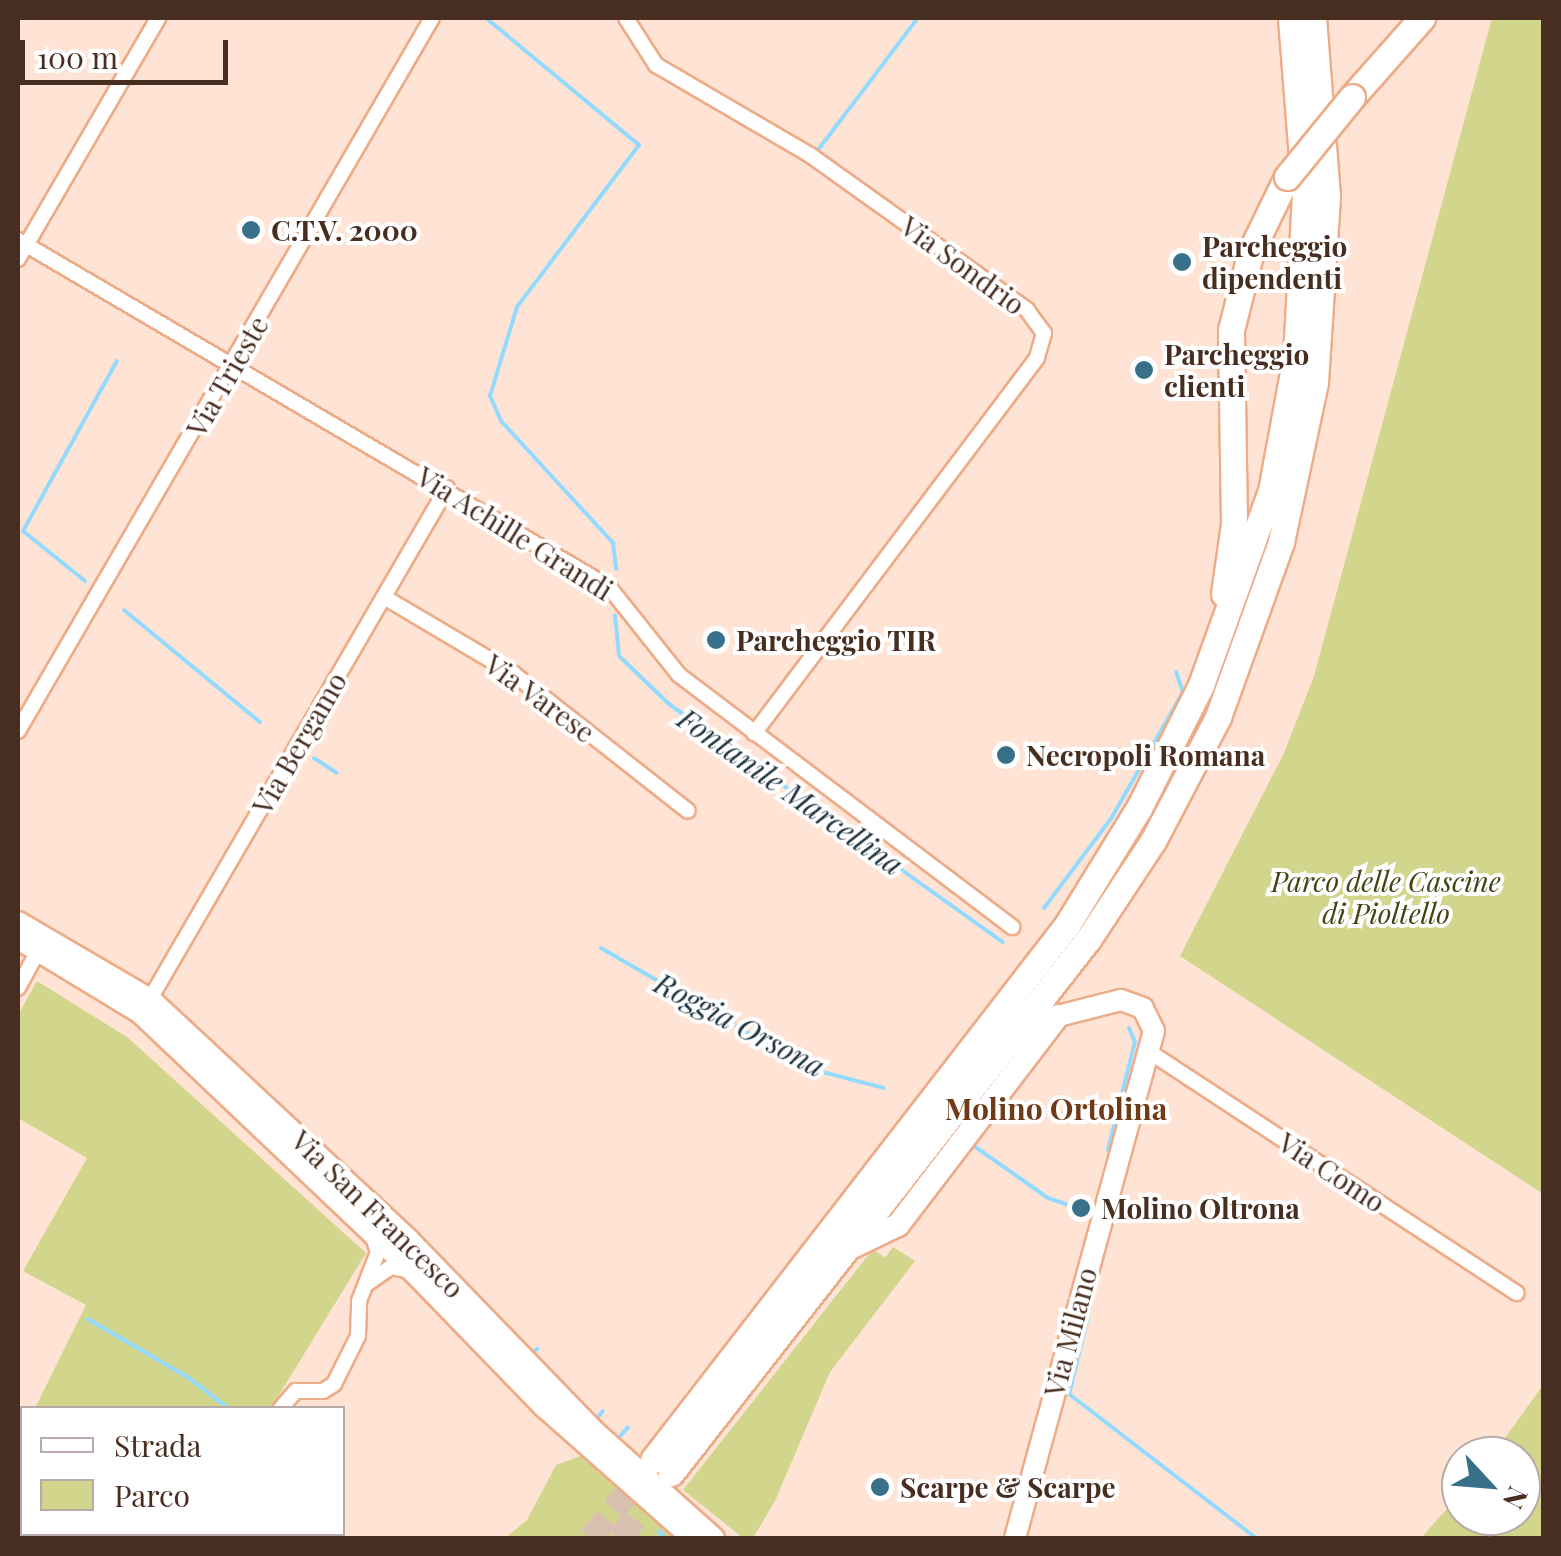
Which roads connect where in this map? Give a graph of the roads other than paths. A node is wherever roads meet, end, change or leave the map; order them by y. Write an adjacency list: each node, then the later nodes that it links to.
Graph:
1 (158, 18): 7 (street)
2 (432, 18): 9 (street, Via Trieste)
3 (626, 18): 13 (street, Via Sondrio)
4 (1291, 18): 23 (highway)
5 (1313, 18): 25 (highway)
6 (1422, 18): 23 (highway, bridge)
7 (22, 243): 8 (street); 9 (street, Via Achille Grandi)
8 (18, 259)
9 (234, 365): 10 (street, Via Achille Grandi); 12 (street, Via Trieste)
10 (447, 488): 11 (street, Via Bergamo); 13 (street, Via Achille Grandi)
11 (384, 597): 14 (street, Via Varese); 20 (street, Via Bergamo)
12 (18, 731)
13 (754, 732): 16 (street, Via Achille Grandi)
14 (688, 811)
15 (18, 922): 20 (street, Via San Francesco)
16 (1012, 927)
17 (18, 939): 18 (street, Via San Francesco)
18 (38, 951): 19 (street); 24 (street, Via San Francesco)
19 (18, 988)
20 (150, 999): 31 (street, Via San Francesco)
21 (1058, 1016): 22 (street); 25 (main road)
22 (1151, 1041): 28 (street, Via Como); 32 (street, Via Milano)
23 (869, 1182): 25 (highway)
24 (371, 1232): 26 (street, Via San Francesco); 27 (street)
25 (844, 1251)
26 (415, 1274): 27 (street); 30 (street, Via San Francesco)
27 (367, 1284): 29 (street)
28 (1516, 1292)
29 (283, 1406)
30 (692, 1538)
31 (714, 1538)
32 (1015, 1538)

